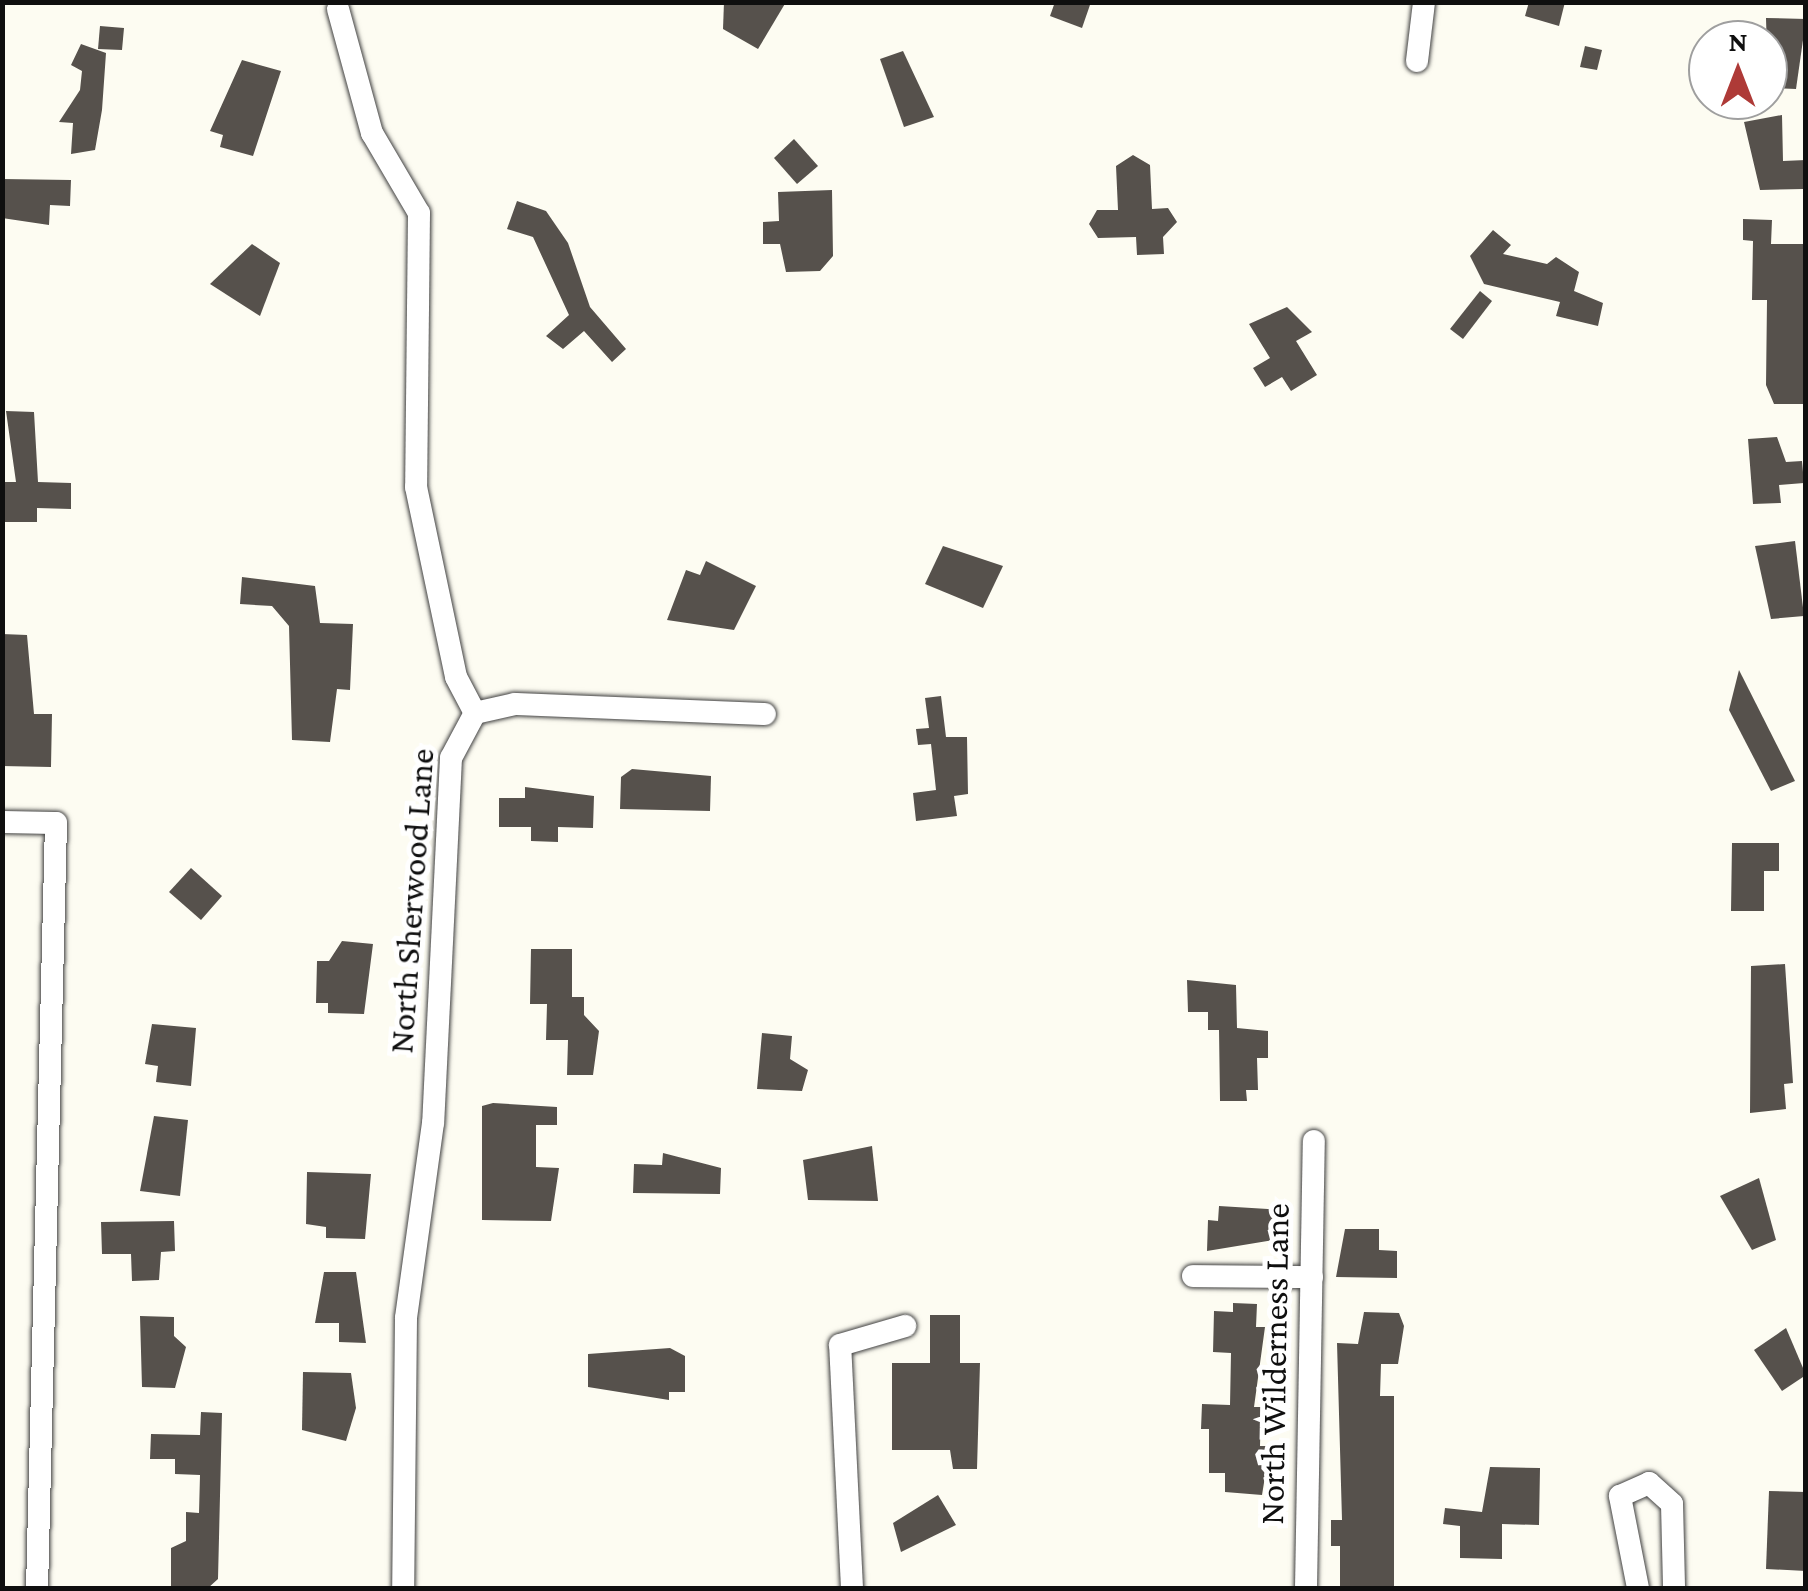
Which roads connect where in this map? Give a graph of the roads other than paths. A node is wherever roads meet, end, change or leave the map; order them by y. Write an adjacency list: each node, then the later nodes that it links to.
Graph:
1 (1424, 2): 3 (street)
2 (338, 8): 4 (street, North Sherwood Lane)
3 (1417, 61)
4 (475, 713): 5 (street); 12 (street, North Sherwood Lane)
5 (765, 714)
6 (2, 822): 11 (street)
7 (1314, 1141): 9 (street, North Wilderness Lane)
8 (1193, 1276): 9 (street)
9 (1312, 1277): 14 (street, North Wilderness Lane)
10 (905, 1326): 13 (street)
11 (37, 1588)
12 (402, 1588)
13 (852, 1588)
14 (1306, 1588)
15 (1638, 1588): 16 (street)
16 (1674, 1588)

